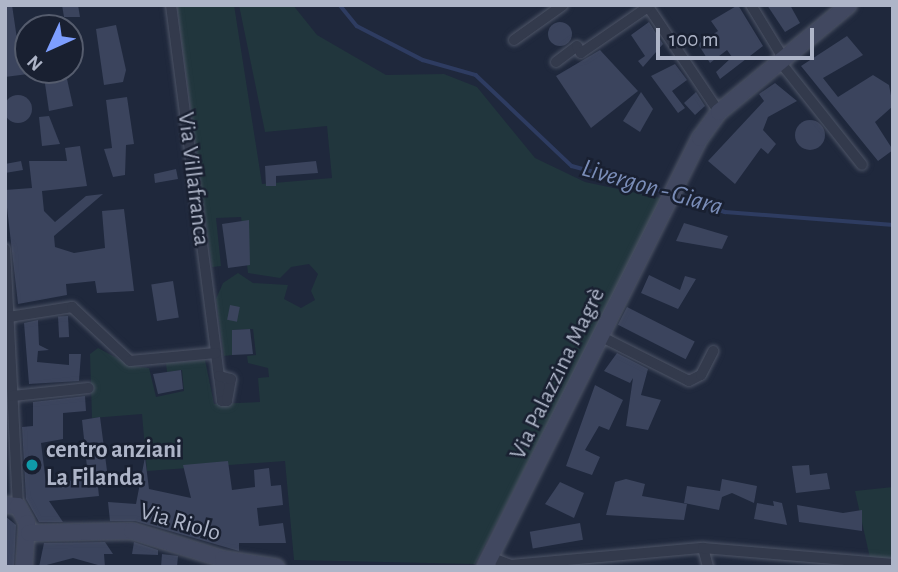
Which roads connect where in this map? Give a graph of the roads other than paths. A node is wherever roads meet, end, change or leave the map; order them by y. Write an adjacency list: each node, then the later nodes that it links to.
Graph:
1 (171, 5): 16 (street, Via Villafranca)
2 (563, 5): 6 (street)
3 (751, 5): 8 (street)
4 (849, 5): 8 (street)
5 (647, 6): 7 (street); 9 (street)
6 (514, 40)
7 (556, 62)
8 (783, 62): 9 (street); 10 (street)
9 (719, 112): 14 (street, Via Palazzina Magrè)
10 (862, 166)
11 (5, 248): 12 (street)
12 (6, 279): 13 (street)
13 (9, 317): 16 (street); 19 (street)
14 (601, 337): 15 (street); 23 (street, Via Palazzina Magrè)
15 (713, 351)
16 (216, 353): 17 (street, Via Villafranca)
17 (219, 376)
18 (89, 388): 19 (street)
19 (13, 396): 20 (street)
20 (12, 506): 21 (street)
21 (29, 533): 26 (street); 27 (street, Via Riolo)
22 (703, 548): 24 (street); 25 (street); 28 (street)
23 (489, 562): 25 (street)
24 (893, 564)
25 (521, 565)
26 (24, 567)
27 (276, 567)
28 (708, 567)

